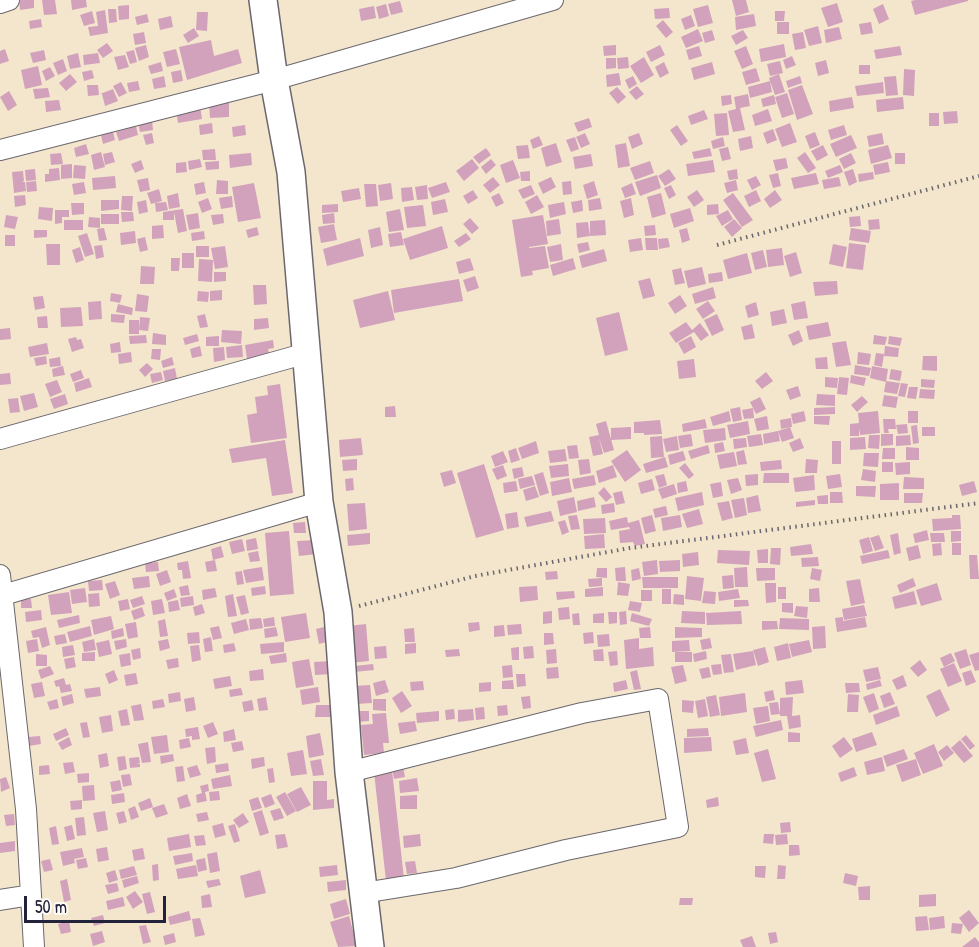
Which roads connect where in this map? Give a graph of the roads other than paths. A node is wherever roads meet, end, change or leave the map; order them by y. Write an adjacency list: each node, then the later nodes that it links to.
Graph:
1 (9, 0): 4 (street)
2 (263, 0): 5 (street)
3 (554, 0): 5 (street)
4 (0, 3)
5 (273, 80): 6 (street); 7 (street)
6 (0, 150)
7 (307, 353): 8 (street); 9 (street)
8 (0, 439)
9 (319, 502): 11 (street); 12 (street)
10 (0, 575): 11 (street)
11 (2, 596): 14 (street)
12 (349, 772): 13 (street); 13 (street)
13 (363, 894): 17 (street)
14 (31, 895): 15 (street); 16 (street)
15 (0, 900)
16 (34, 947)
17 (369, 947)

